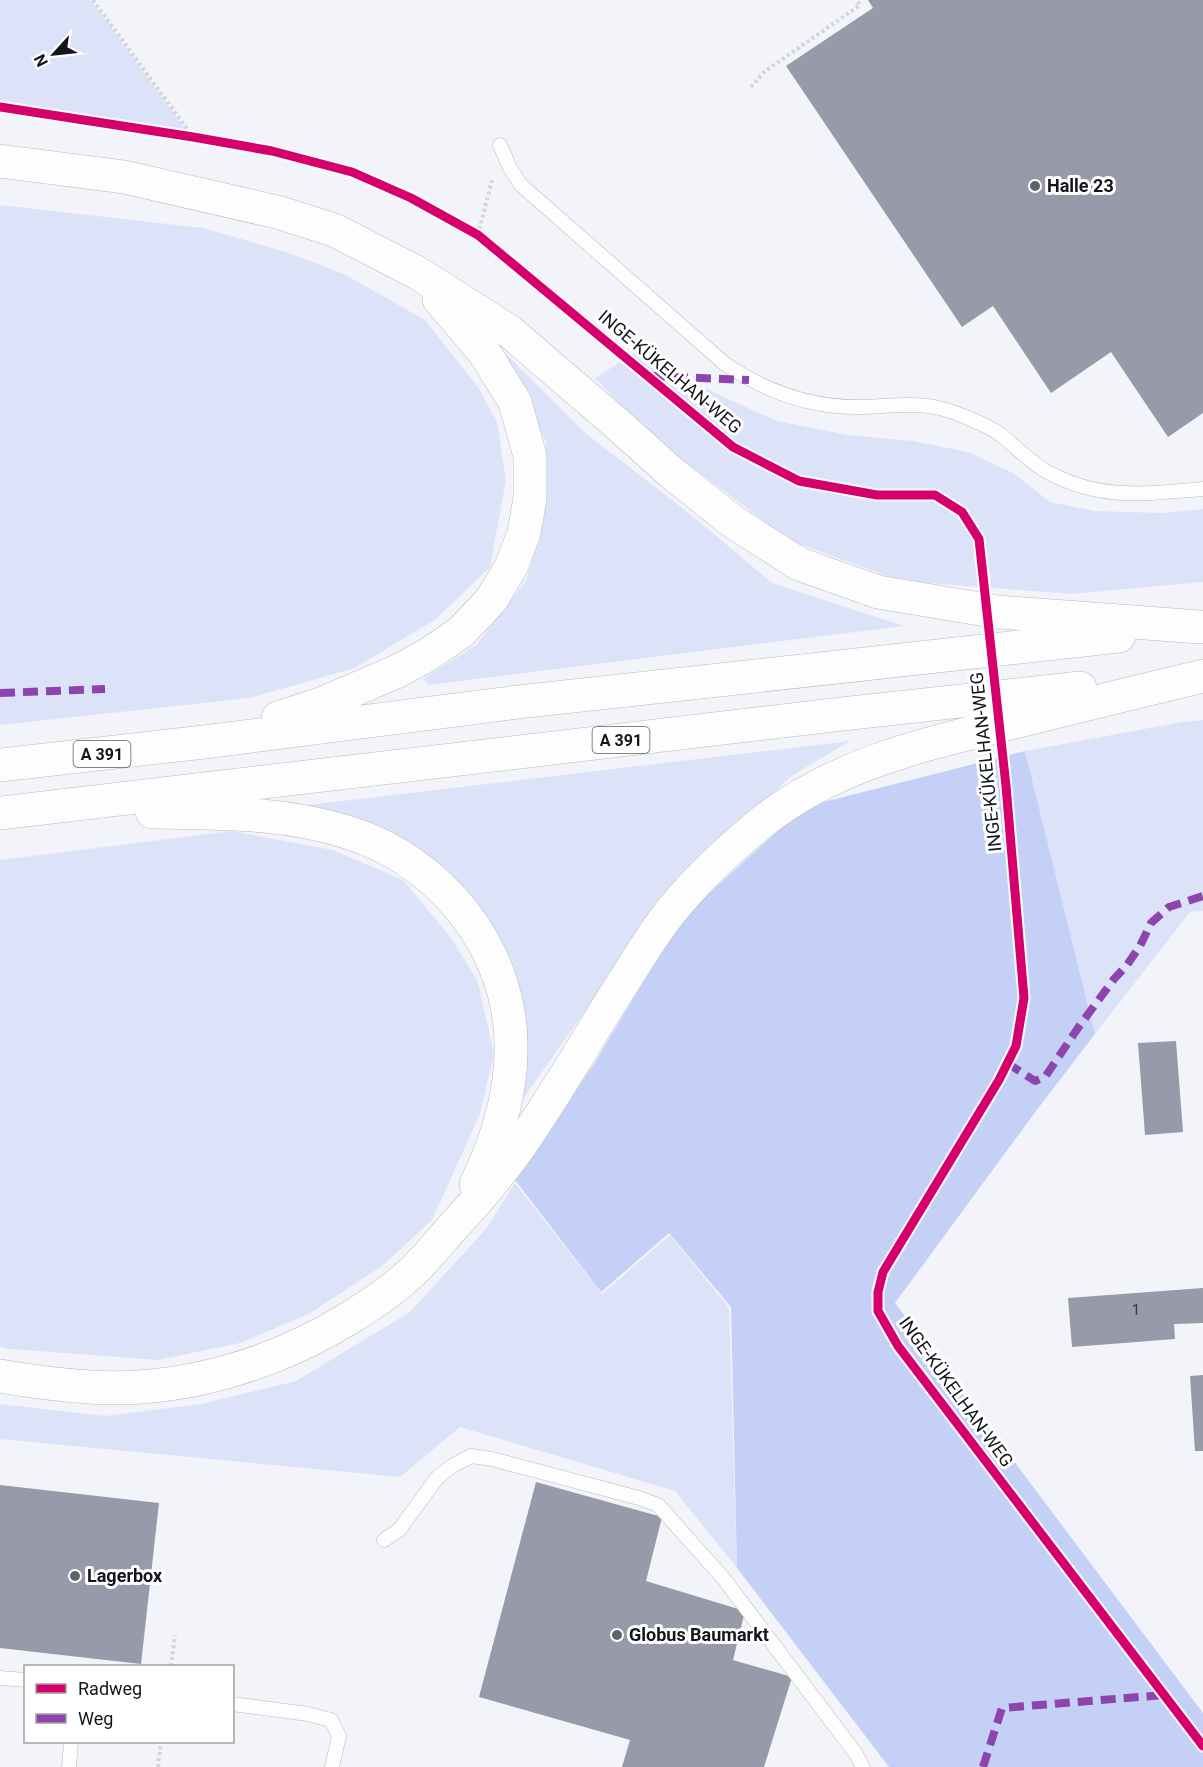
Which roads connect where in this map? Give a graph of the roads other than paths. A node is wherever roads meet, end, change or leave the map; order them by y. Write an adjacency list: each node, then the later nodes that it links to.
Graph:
1 (500, 145): 4 (lane)
2 (0, 161): 3 (highway)
3 (416, 272): 5 (highway); 7 (highway)
4 (1203, 489)
5 (1201, 626): 7 (highway, A 391)
6 (1203, 675): 9 (highway, A 391); 11 (highway)
7 (204, 742): 8 (highway, A 391)
8 (0, 765)
9 (39, 808): 10 (highway, A 391); 11 (highway)
10 (0, 813)
11 (441, 1240): 12 (highway)
12 (0, 1376)
13 (384, 1540): 20 (lane)
14 (0, 1678): 15 (lane)
15 (24, 1680)
16 (234, 1704): 19 (lane)
17 (71, 1743): 18 (lane)
18 (69, 1767)
19 (332, 1767)
20 (863, 1767)

